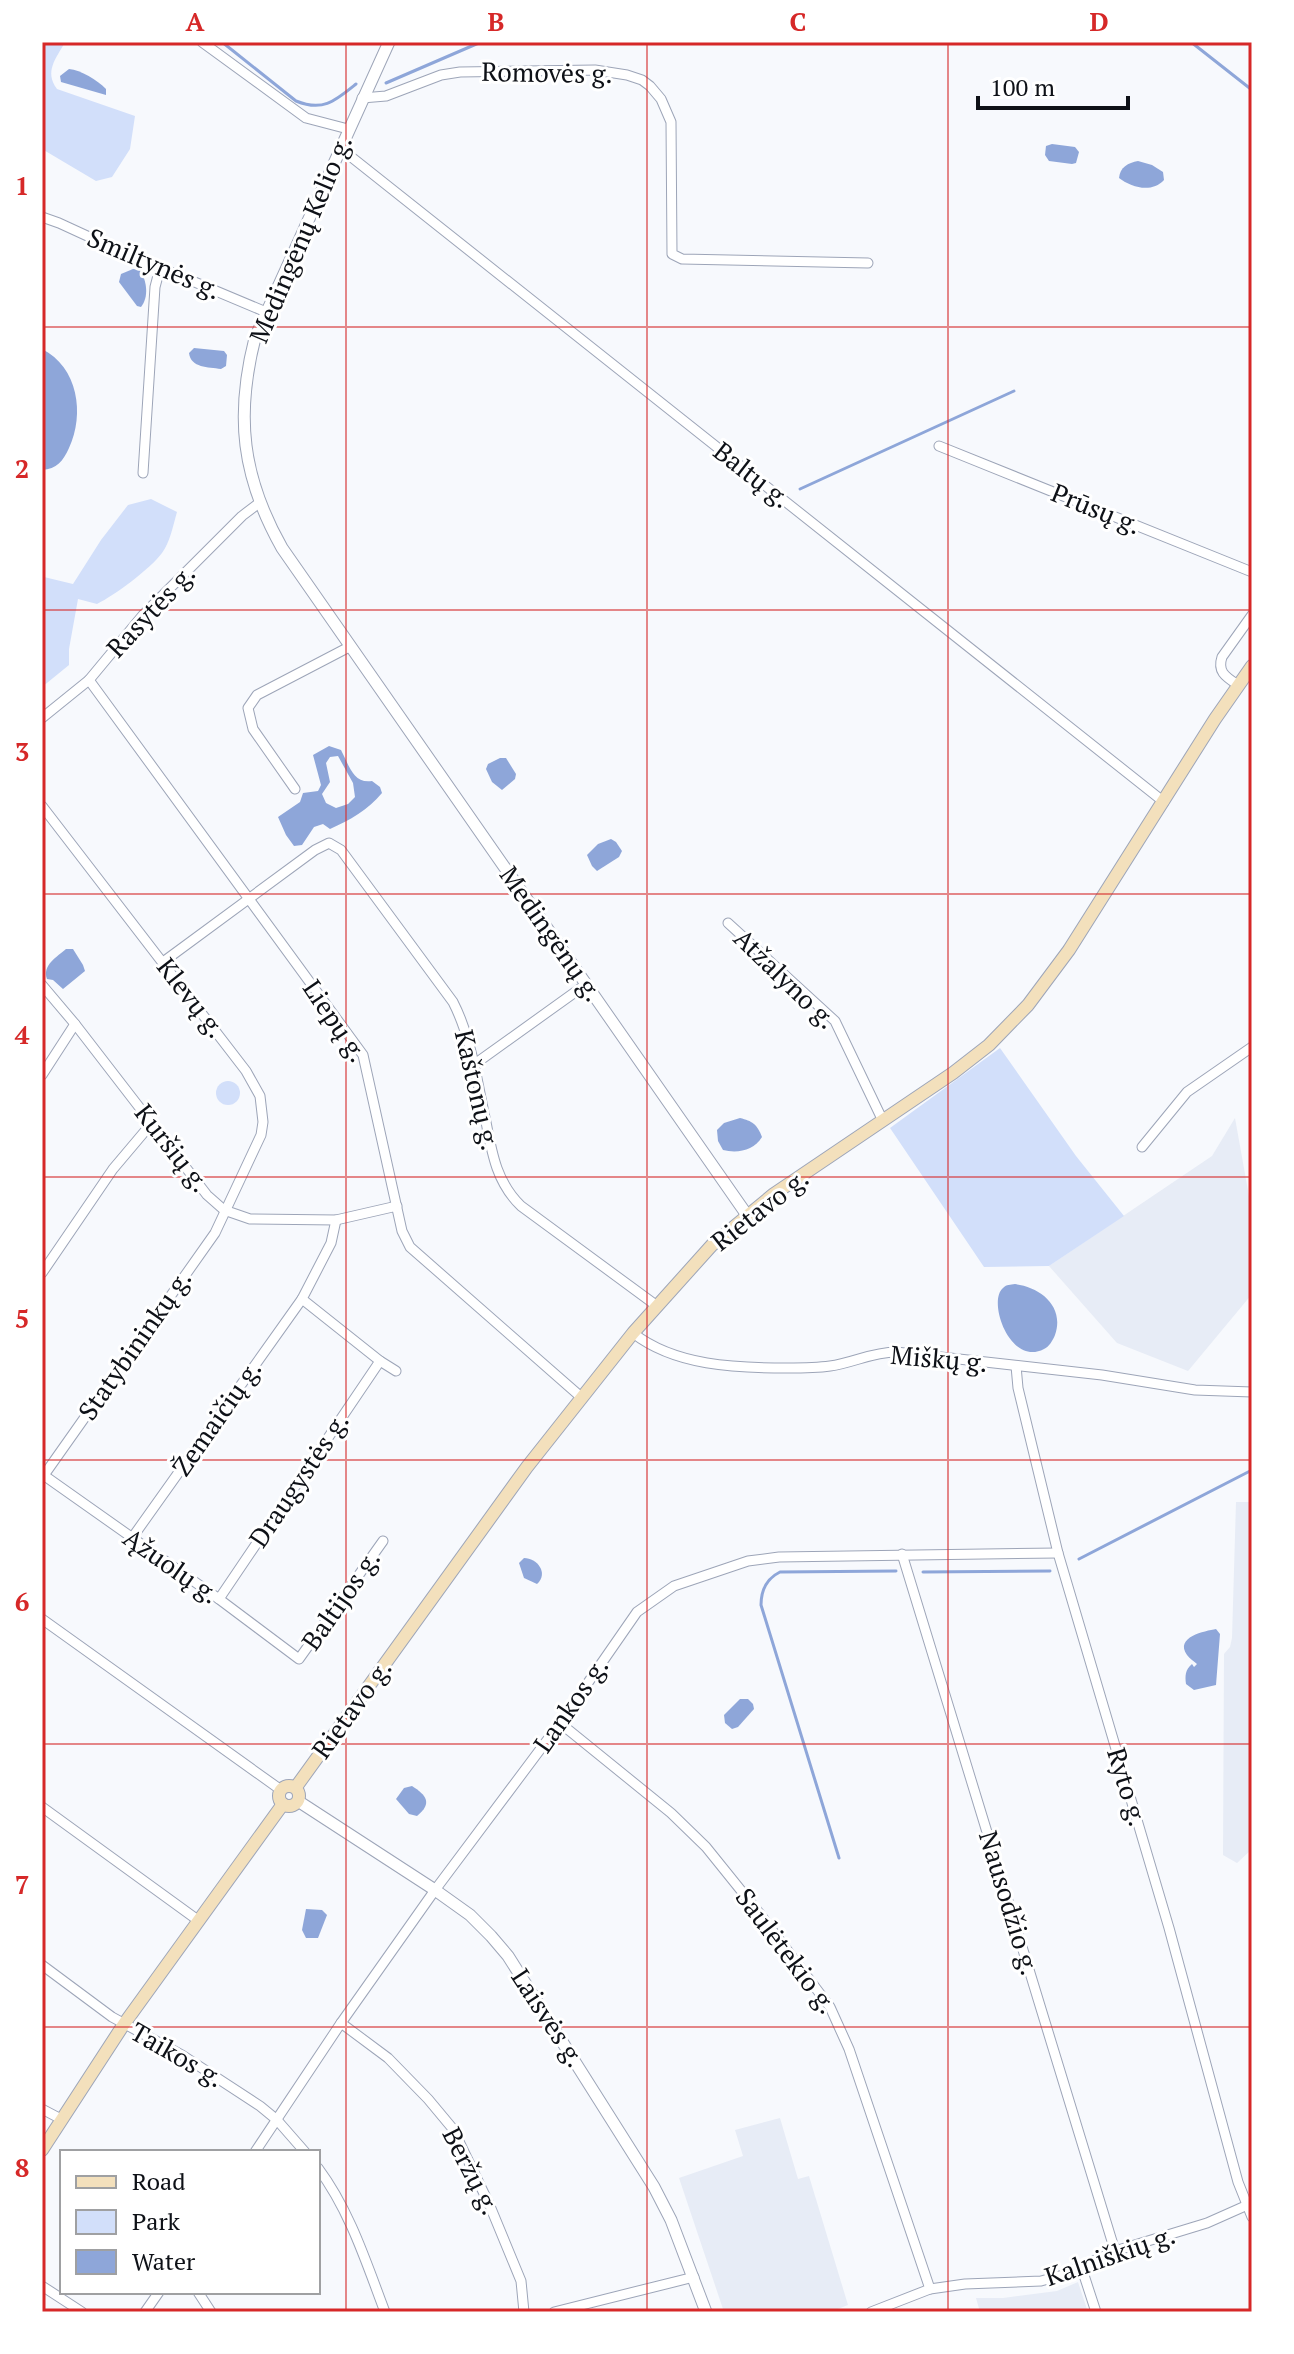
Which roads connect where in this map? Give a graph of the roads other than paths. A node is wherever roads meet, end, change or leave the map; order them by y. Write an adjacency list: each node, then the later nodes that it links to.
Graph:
1 (202, 42): 4 (street)
2 (384, 44): 3 (street, Medingėnų Kelio g.)
3 (362, 98): 4 (street, Medingėnų Kelio g.); 7 (street, Romovės g.)
4 (348, 129): 5 (street, Medingėnų Kelio g.)
5 (340, 148): 9 (street, Medingėnų Kelio g.); 21 (street, Baltų g.)
6 (42, 217): 8 (street, Smiltynės g.)
7 (868, 263)
8 (160, 268): 9 (street, Smiltynės g.); 11 (street)
9 (266, 312): 12 (street, Medingėnų Kelio g.)
10 (939, 446): 13 (street, Prūsų g.)
11 (143, 473)
12 (259, 503): 15 (street, Medingėnų Kelio g.); 17 (street, Rasytės g.)
13 (1252, 572)
14 (1252, 615): 18 (street)
15 (354, 650): 20 (street); 27 (street, Medingėnų g.)
16 (1252, 666): 18 (main road, Rietavo g.)
17 (89, 680): 19 (street, Rasytės g.); 23 (street, Liepų g.)
18 (1238, 685): 21 (main road, Rietavo g.)
19 (42, 718)
20 (295, 789)
21 (1164, 802): 32 (main road, Rietavo g.)
22 (42, 806): 25 (street, Klevų g.)
23 (247, 898): 25 (street); 30 (street, Kaštonų g.); 35 (street, Liepų g.)
24 (728, 923): 32 (street, Atžalyno g.)
25 (163, 962): 36 (street, Klevų g.)
26 (42, 985): 28 (street, Kuršių g.)
27 (585, 985): 30 (street); 37 (street, Medingėnų g.)
28 (75, 1024): 31 (street); 33 (street, Kuršių g.)
29 (1252, 1047): 34 (street)
30 (473, 1063): 41 (street, Kaštonų g.)
31 (42, 1075)
32 (883, 1121): 37 (main road, Rietavo g.)
33 (151, 1124): 36 (street, Kuršių g.); 39 (street)
34 (1142, 1147)
35 (397, 1206): 38 (street, Kuršių g.); 47 (street, Liepų g.)
36 (224, 1210): 38 (street, Kuršių g.); 48 (street, Statybininkų g.)
37 (747, 1215): 41 (main road, Rietavo g.)
38 (336, 1220): 40 (street, Žemaičių g.)
39 (42, 1273)
40 (302, 1299): 43 (street); 49 (street, Žemaičių g.)
41 (657, 1306): 42 (main road, Rietavo g.)
42 (633, 1333): 44 (street, Miškų g.); 47 (main road, Rietavo g.)
43 (380, 1361): 45 (street); 53 (street, Draugystės g.)
44 (1016, 1366): 46 (street, Miškų g.); 51 (street, Ryto g.)
45 (396, 1371)
46 (1252, 1392)
47 (581, 1397): 57 (main road, Rietavo g.)
48 (42, 1476): 49 (street, Ąžuolų g.)
49 (132, 1538): 53 (street, Ąžuolų g.)
50 (383, 1541): 55 (street, Baltijos g.)
51 (1058, 1553): 52 (street, Lankos g.); 74 (street, Ryto g.)
52 (902, 1554): 56 (street, Lankos g.); 76 (street, Nausodžio g.)
53 (219, 1599): 55 (street, Ąžuolų g.)
54 (42, 1619): 58 (street)
55 (299, 1659)
56 (560, 1723): 62 (street, Lankos g.); 80 (street, Saulėtekio g.)
57 (296, 1787): 58 (main road); 59 (main road)
58 (281, 1790): 60 (main road)
59 (298, 1801): 60 (main road); 62 (street, Laisvės g.)
60 (283, 1804): 63 (main road)
61 (42, 1807): 63 (street)
62 (435, 1890): 65 (street, Lankos g.); 78 (street, Laisvės g.)
63 (199, 1921): 66 (main road)
64 (42, 1965): 66 (street, Taikos g.)
65 (341, 2023): 69 (street, Lankos g.); 87 (street, Beržų g.)
66 (124, 2024): 68 (main road); 69 (street, Taikos g.)
67 (42, 2109): 68 (street)
68 (61, 2119): 70 (main road)
69 (277, 2120): 71 (street, Lankos g.); 72 (street, Taikos g.)
70 (42, 2150)
71 (256, 2150)
72 (303, 2150)
73 (320, 2171): 86 (street)
74 (1250, 2204): 75 (street, Ryto g.); 76 (street, Kalniškių g.)
75 (1252, 2217)
76 (1115, 2251): 77 (street, Kalniškių g.)
77 (1081, 2266): 80 (street, Kalniškių g.); 91 (street)
78 (694, 2277): 88 (street); 89 (street, Laisvės g.)
79 (42, 2286): 83 (street)
80 (930, 2289): 90 (street, Kalniškių g.)
81 (158, 2294): 84 (street)
82 (199, 2294): 85 (street)
83 (82, 2312)
84 (145, 2312)
85 (211, 2312)
86 (385, 2312)
87 (524, 2312)
88 (554, 2312)
89 (706, 2312)
90 (871, 2312)
91 (1096, 2312)

